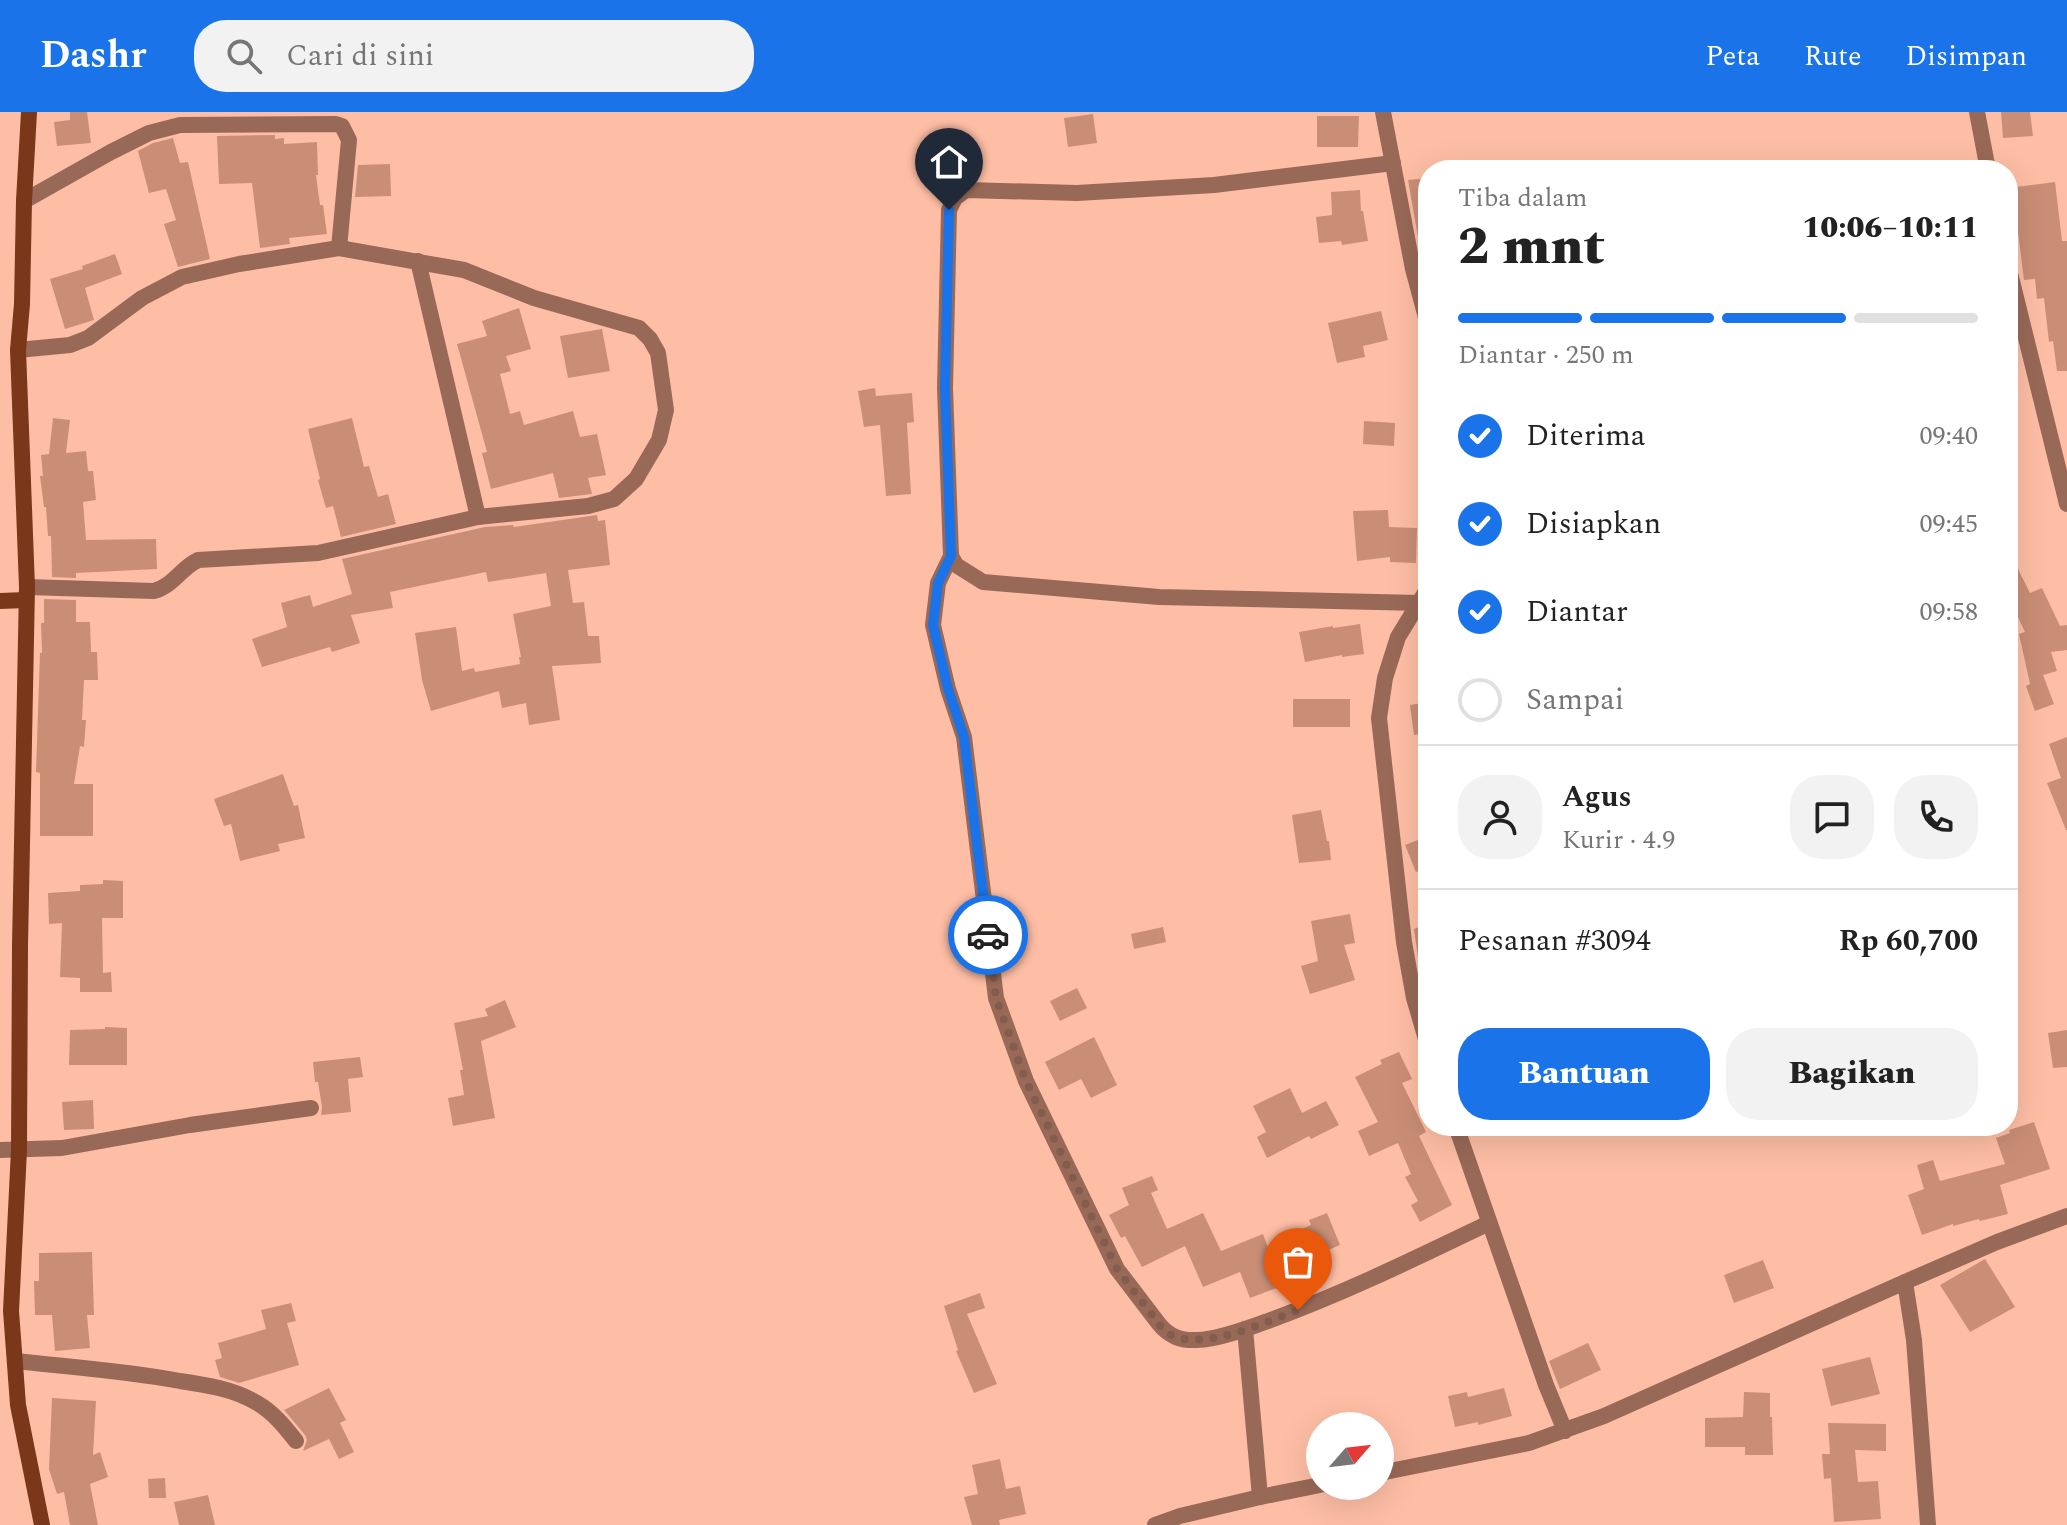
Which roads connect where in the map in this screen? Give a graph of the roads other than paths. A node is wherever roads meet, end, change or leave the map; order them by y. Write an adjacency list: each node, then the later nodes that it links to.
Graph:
1 (29, 112): 6 (main road)
2 (1383, 112): 5 (street)
3 (1977, 112): 4 (street)
4 (1986, 160)
5 (1393, 163): 9 (street); 14 (street)
6 (24, 201): 7 (street); 11 (main road)
7 (339, 248): 8 (street); 11 (street)
8 (418, 261): 13 (street); 13 (street)
9 (1418, 288)
10 (2018, 306): 12 (street)
11 (18, 350): 15 (main road)
12 (2067, 504)
13 (478, 517): 15 (street)
14 (951, 556): 16 (street); 28 (street)
15 (27, 594): 17 (main road); 23 (main road)
16 (1418, 596)
17 (0, 601)
18 (1418, 605): 19 (street)
19 (1418, 1012)
20 (311, 1108): 23 (street)
21 (1459, 1136): 25 (street)
22 (0, 1150): 23 (street)
23 (19, 1150): 27 (main road)
24 (2067, 1216): 26 (street)
25 (1489, 1223): 28 (street); 30 (street)
26 (1905, 1282): 30 (street); 37 (street)
27 (5, 1313): 29 (main road)
28 (1245, 1329): 34 (street)
29 (15, 1361): 31 (street); 35 (main road)
30 (1565, 1431): 32 (street)
31 (296, 1441)
32 (1394, 1470)
33 (1306, 1488): 34 (street)
34 (1260, 1497): 36 (street)
35 (42, 1525)
36 (1155, 1525)
37 (1928, 1525)

